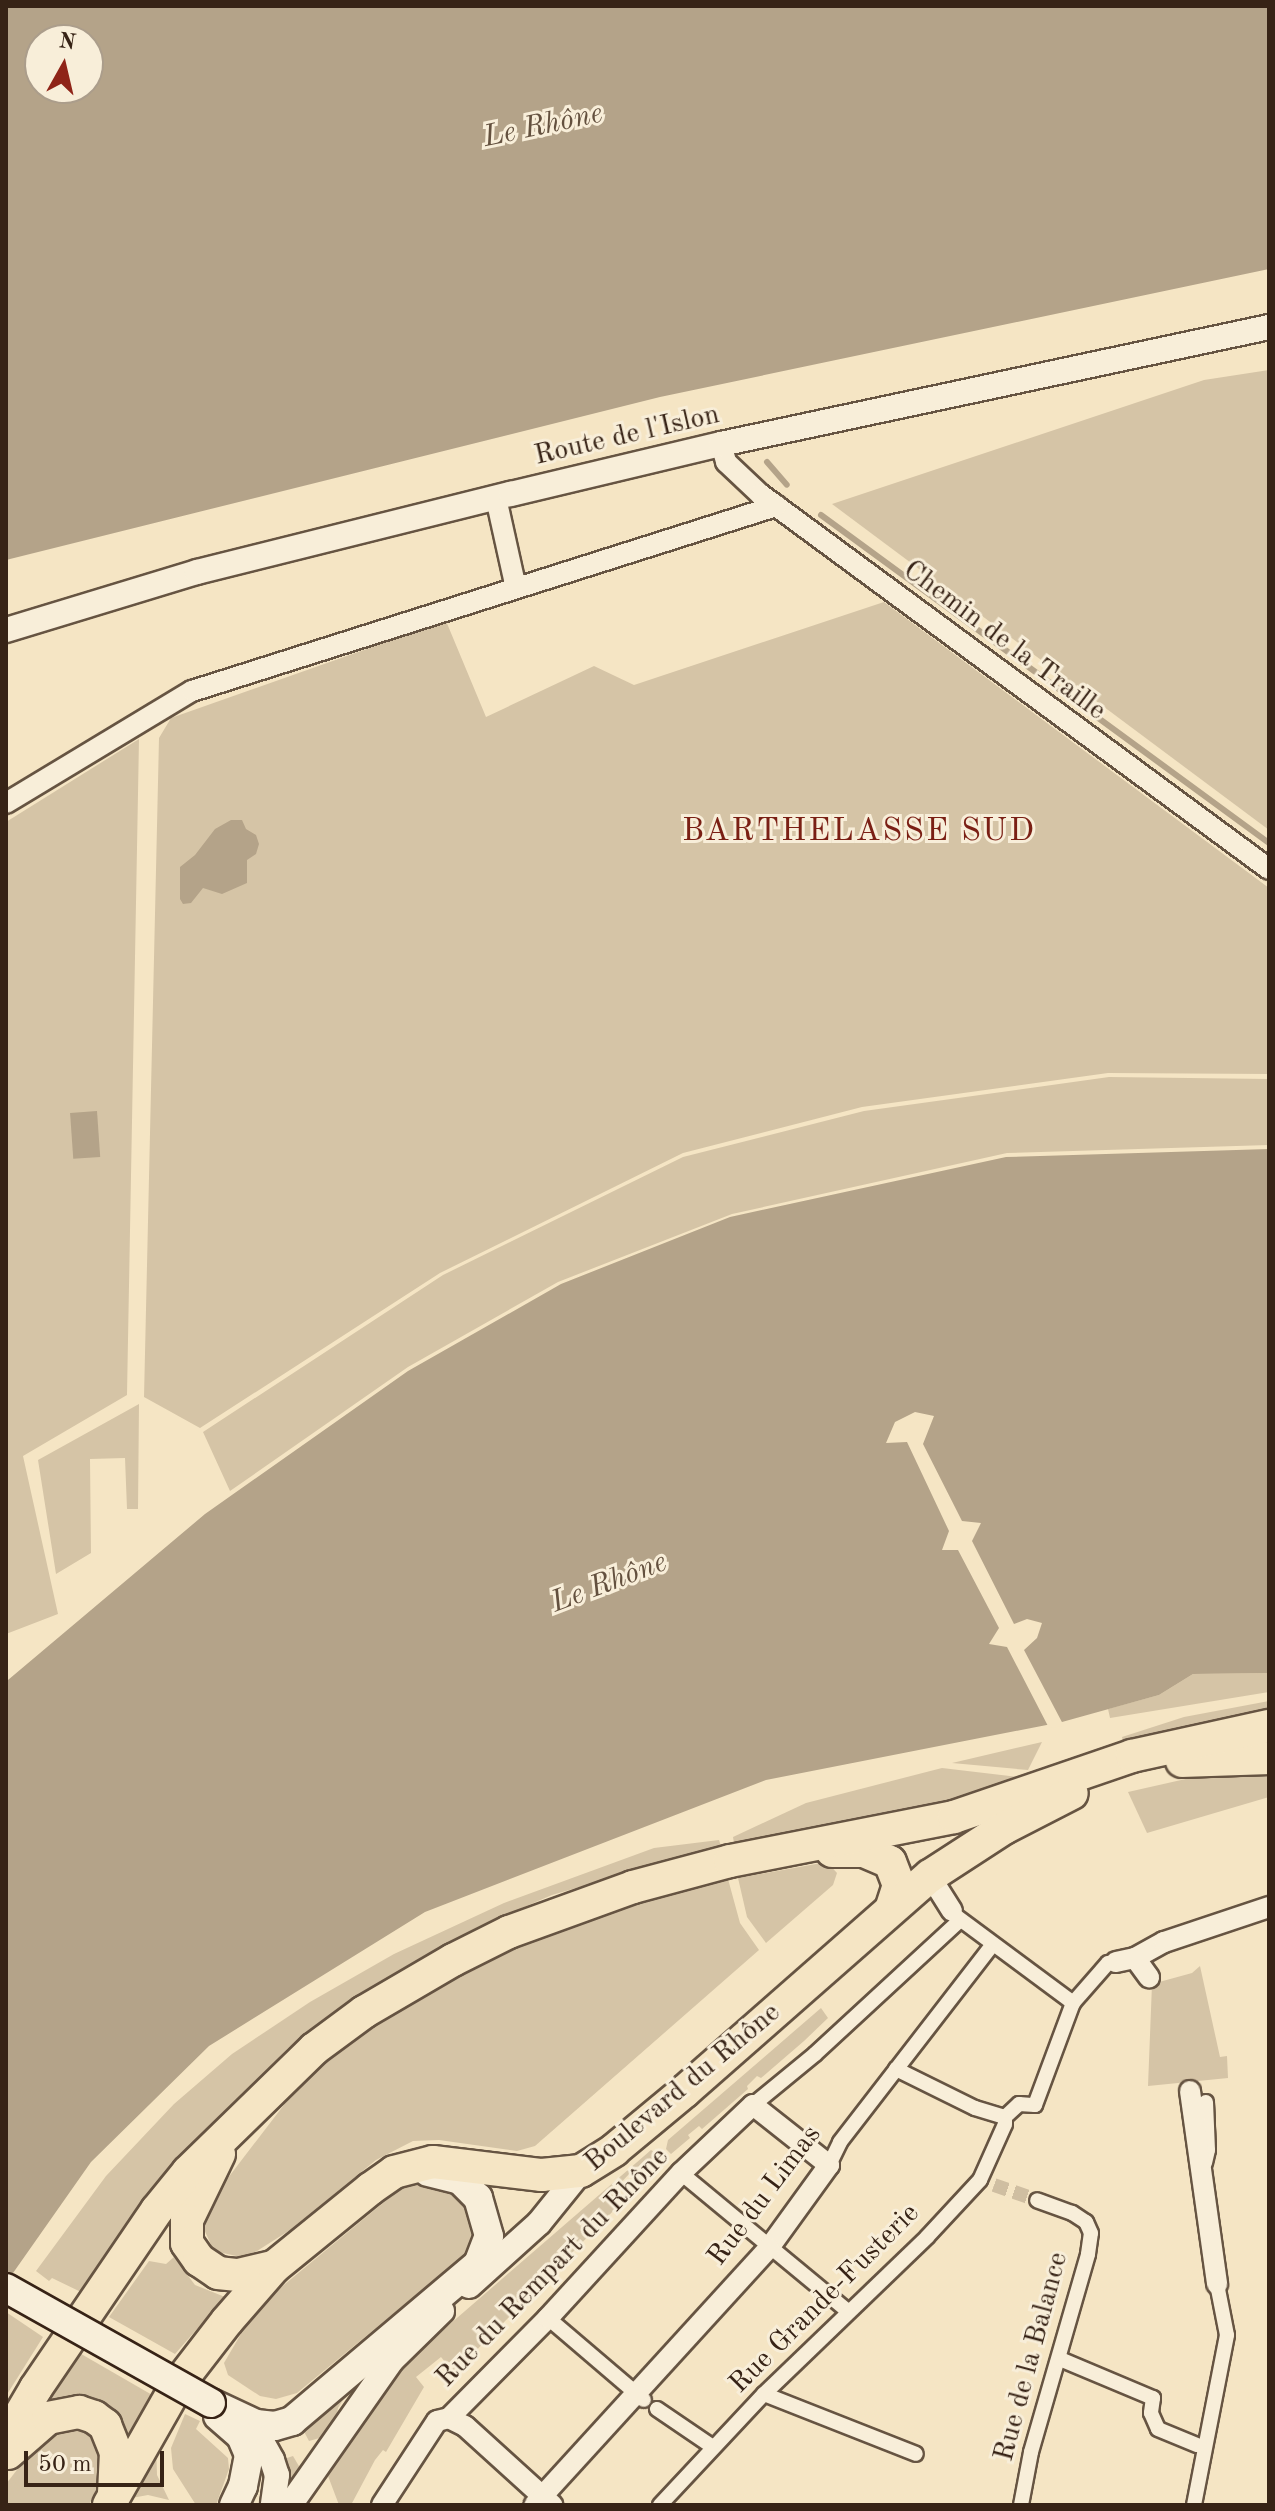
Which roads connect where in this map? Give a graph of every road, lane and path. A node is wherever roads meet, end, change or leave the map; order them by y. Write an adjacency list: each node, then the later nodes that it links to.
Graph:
1 (1269, 327): 2 (street, Route de l'Islon)
2 (721, 444): 3 (street, Route de l'Islon); 4 (street, Chemin de la Traille)
3 (496, 498): 5 (street); 6 (street, Route de l'Islon)
4 (776, 506): 5 (street); 8 (street, Chemin de la Traille)
5 (516, 588): 7 (street)
6 (6, 630)
7 (6, 803)
8 (1269, 869)
9 (1269, 1726): 13 (main road)
10 (1269, 1745): 12 (main road)
11 (1269, 1758): 12 (main road)
12 (1182, 1761): 13 (main road)
13 (1101, 1773): 14 (main road); 16 (main road, Boulevard du Rhône)
14 (785, 1851): 15 (main road); 28 (main road)
15 (864, 1851): 16 (main road); 17 (main road)
16 (930, 1876): 17 (main road, Boulevard du Rhône); 19 (street)
17 (892, 1907): 30 (main road, Boulevard du Rhône)
18 (1269, 1907): 21 (street)
19 (956, 1916): 20 (street); 26 (street, Rue du Rempart du Rhône)
20 (993, 1944): 23 (street); 24 (street, Rue du Limas)
21 (1125, 1960): 22 (street); 23 (street)
22 (1149, 1977)
23 (1073, 2003): 27 (street)
24 (896, 2069): 27 (street); 29 (street, Rue du Limas)
25 (1198, 2097): 36 (street)
26 (753, 2105): 29 (street); 31 (street, Rue du Rempart du Rhône)
27 (1005, 2117): 38 (street, Rue Grande-Fusterie)
28 (236, 2123): 35 (main road); 46 (main road)
29 (829, 2165): 34 (street, Rue du Limas)
30 (581, 2171): 32 (main road); 55 (street, Boulevard du Rhône)
31 (681, 2173): 34 (street); 39 (street, Rue du Rempart du Rhône)
32 (370, 2189): 35 (main road); 45 (main road)
33 (1037, 2200): 40 (street, Rue de la Balance)
34 (769, 2248): 38 (street); 42 (street, Rue du Limas)
35 (274, 2267): 51 (main road)
36 (1217, 2284): 59 (street)
37 (6, 2288): 43 (main road, bridge)
38 (848, 2311): 41 (street, Rue Grande-Fusterie)
39 (548, 2318): 42 (street); 44 (street, Rue du Rempart du Rhône)
40 (1060, 2359): 47 (street); 58 (street, Rue de la Balance)
41 (764, 2394): 48 (street, Rue Grande-Fusterie); 49 (street)
42 (645, 2401): 48 (street); 52 (street, Rue du Limas)
43 (209, 2406): 45 (main road); 53 (main road)
44 (449, 2418): 52 (street); 56 (street, Rue du Rempart du Rhône)
45 (244, 2420): 54 (street)
46 (6, 2439)
47 (1197, 2445)
48 (713, 2447): 57 (street, Rue Grande-Fusterie)
49 (916, 2454)
50 (6, 2455): 51 (main road)
51 (111, 2501)
52 (543, 2502)
53 (235, 2504)
54 (273, 2505)
55 (290, 2505)
56 (382, 2505)
57 (660, 2505)
58 (1021, 2505)
59 (1194, 2505)

